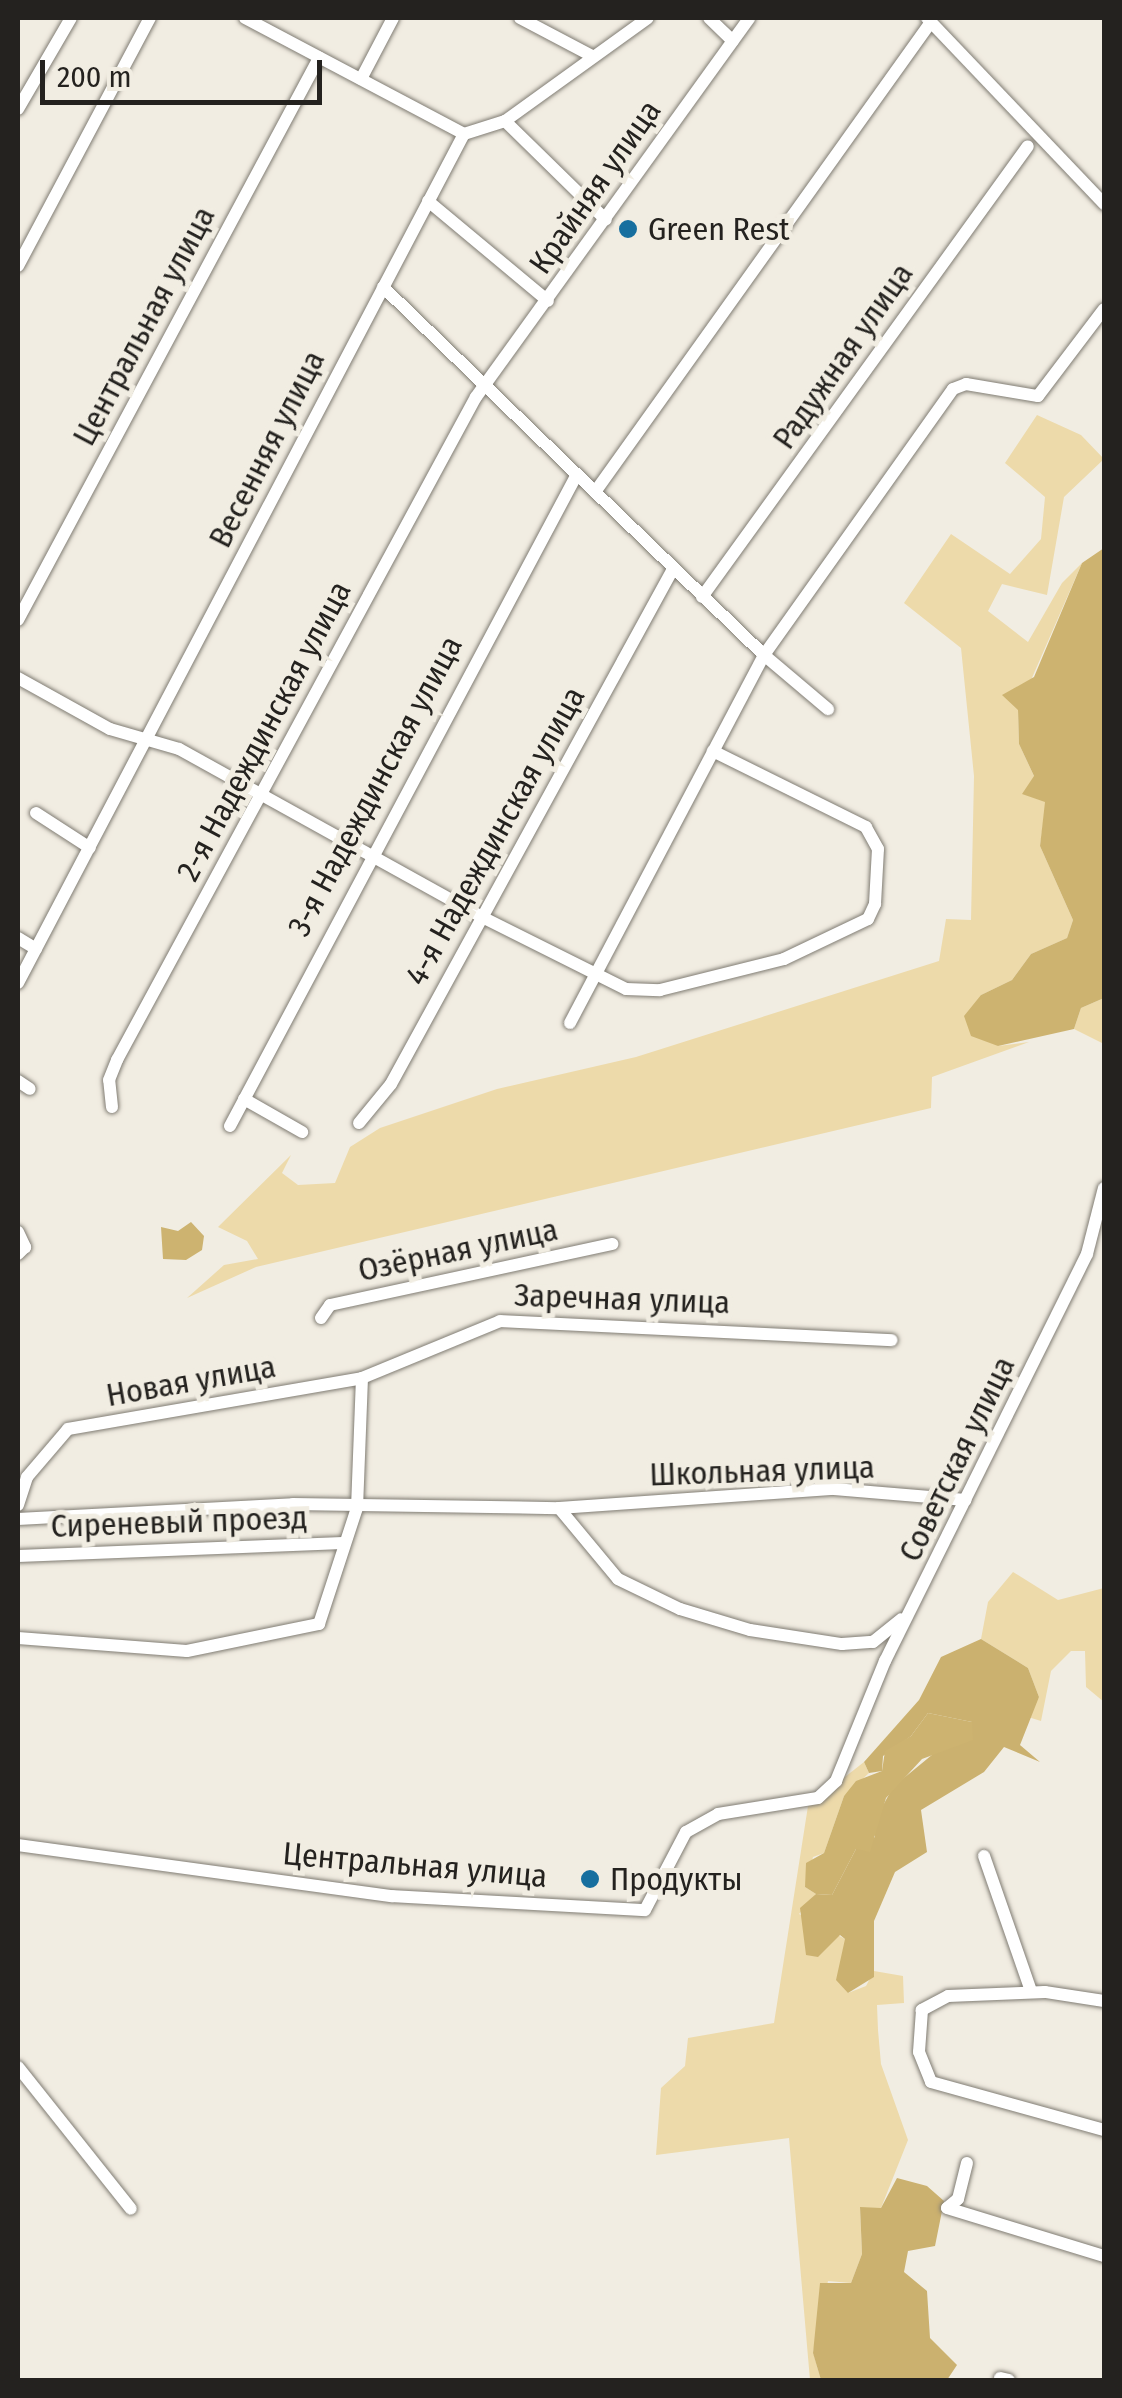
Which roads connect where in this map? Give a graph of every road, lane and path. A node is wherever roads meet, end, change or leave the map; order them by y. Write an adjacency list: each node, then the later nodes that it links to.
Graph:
1 (71, 18): 14 (street)
2 (150, 18): 21 (street)
3 (393, 18): 13 (street)
4 (648, 18): 11 (street)
5 (708, 18): 10 (street)
6 (749, 18): 10 (street, Крайняя улица)
7 (252, 19): 12 (street)
8 (529, 20): 11 (street)
9 (929, 20): 19 (street); 27 (street)
10 (733, 41): 20 (street, Крайняя улица)
11 (592, 56): 15 (street)
12 (319, 58): 13 (street); 30 (street, Центральная улица)
13 (361, 79): 16 (street)
14 (18, 109)
15 (505, 120): 16 (street); 20 (street)
16 (464, 134): 18 (street, Весенняя улица)
17 (1028, 146): 29 (street, Радужная улица)
18 (428, 201): 22 (street, Весенняя улица); 23 (street)
19 (1104, 204)
20 (606, 220): 23 (street, Крайняя улица)
21 (18, 266)
22 (382, 287): 25 (street); 34 (street, Весенняя улица)
23 (548, 301): 25 (street, Крайняя улица)
24 (1104, 309): 31 (street)
25 (487, 389): 26 (street); 36 (street, 2-я Надеждинская улица)
26 (576, 476): 27 (street); 39 (street, 3-я Надеждинская улица)
27 (595, 492): 28 (street)
28 (672, 569): 29 (street); 40 (street, 4-я Надеждинская улица)
29 (702, 596): 31 (street)
30 (18, 620)
31 (764, 656): 33 (street); 35 (street)
32 (18, 678): 34 (street)
33 (828, 710)
34 (146, 739): 36 (street); 38 (street, Весенняя улица)
35 (713, 751): 43 (street); 43 (street)
36 (260, 795): 39 (street); 47 (street, 2-я Надеждинская улица)
37 (36, 813): 38 (street)
38 (90, 848): 42 (street, Весенняя улица)
39 (370, 854): 40 (street); 46 (street, 3-я Надеждинская улица)
40 (480, 916): 43 (street); 48 (street, 4-я Надеждинская улица)
41 (18, 938): 42 (street)
42 (36, 949): 44 (street, Весенняя улица)
43 (591, 976): 45 (street)
44 (18, 983)
45 (570, 1023)
46 (244, 1099): 49 (street, 3-я Надеждинская улица); 50 (street)
47 (112, 1107)
48 (359, 1123)
49 (230, 1126)
50 (302, 1132)
51 (1104, 1188): 58 (street, Советская улица)
52 (18, 1232): 54 (street)
53 (613, 1244): 55 (street, Озёрная улица)
54 (18, 1254)
55 (321, 1318)
56 (892, 1340): 57 (street, Заречная улица)
57 (362, 1378): 59 (street, Новая улица); 60 (street)
58 (966, 1500): 61 (street, Школьная улица); 65 (street, Советская улица)
59 (18, 1506)
60 (357, 1508): 61 (street, Школьная улица); 62 (street, Школьная улица); 63 (street)
61 (559, 1508): 65 (street)
62 (18, 1519)
63 (342, 1543): 64 (street, Сиреневый проезд); 66 (street)
64 (18, 1556)
65 (928, 1581): 67 (street, Советская улица)
66 (18, 1638)
67 (850, 1752): 68 (street, Центральная улица)
68 (18, 1844)
69 (984, 1856): 70 (street)
70 (1031, 1991): 71 (street); 73 (street)
71 (1104, 2001)
72 (18, 2067): 75 (street)
73 (1104, 2130)
74 (967, 2163): 76 (street)
75 (131, 2209)
76 (1104, 2256)

